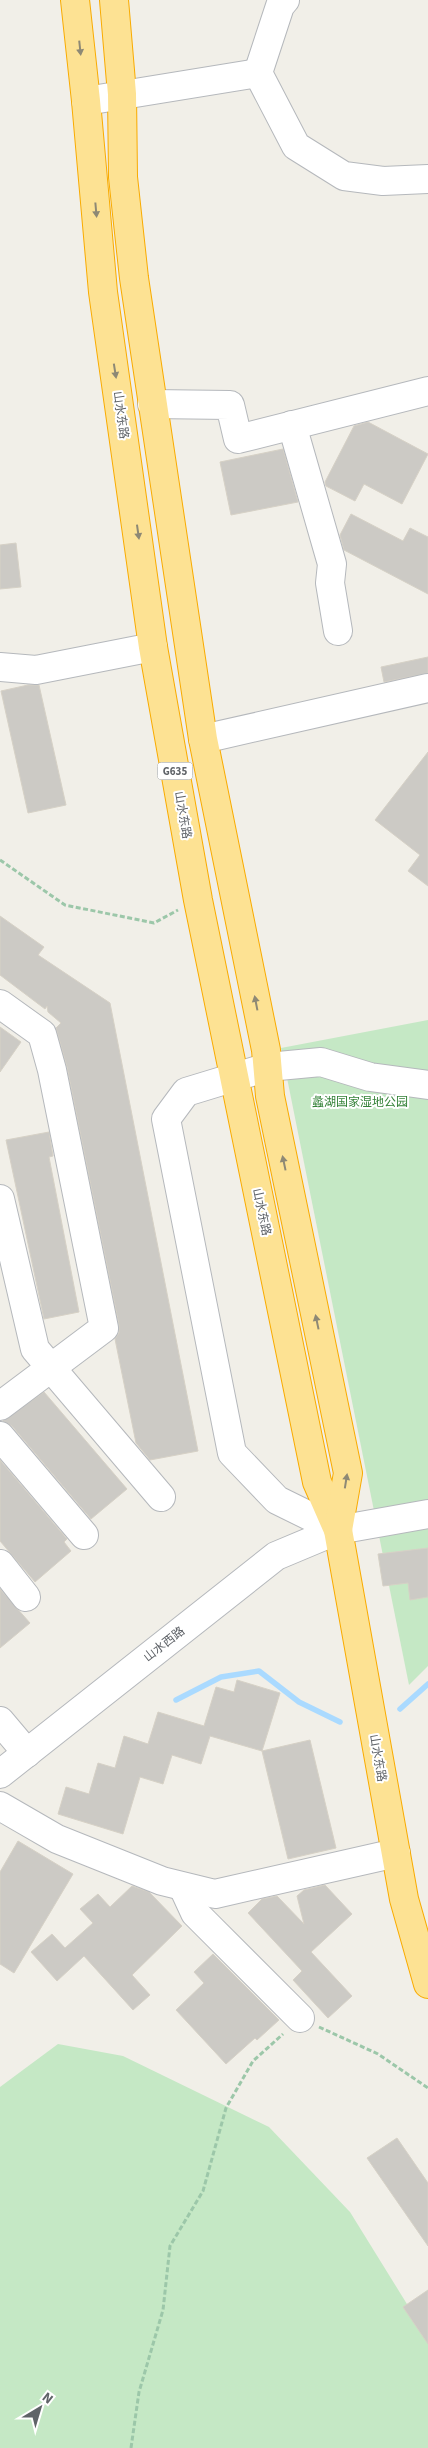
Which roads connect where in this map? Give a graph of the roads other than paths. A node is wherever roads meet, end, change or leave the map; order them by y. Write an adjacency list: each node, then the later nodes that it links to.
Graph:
1 (75, 0): 6 (highway, 山水东路 / G635, one-way to 6)
2 (114, 0): 5 (highway, 山水东路 / G635)
3 (285, 0): 4 (street)
4 (258, 73): 5 (street); 7 (street)
5 (122, 94): 6 (street); 9 (highway, 山水东路 / G635)
6 (86, 101): 12 (highway, 山水东路 / G635, one-way to 12)
7 (428, 179)
8 (428, 391): 10 (street)
9 (152, 404): 10 (street); 15 (highway, 山水东路 / G635)
10 (292, 425): 11 (street)
11 (338, 631)
12 (153, 647): 13 (street); 18 (highway, 山水东路 / G635)
13 (0, 667)
14 (428, 688): 15 (street)
15 (203, 739): 17 (highway, 山水东路 / G635, one-way to 15)
16 (0, 1004): 21 (street)
17 (268, 1067): 18 (street); 19 (street); 26 (highway, 山水东路 / G635, one-way to 17)
18 (235, 1076): 26 (highway, 山水东路 / G635); 26 (street)
19 (428, 1085)
20 (0, 1199): 21 (street)
21 (51, 1368): 22 (street); 24 (street)
22 (0, 1406)
23 (0, 1436): 27 (street)
24 (161, 1497)
25 (428, 1514): 26 (street, 山水西路)
26 (338, 1530): 31 (street, 山水西路); 34 (highway, 山水东路)
27 (84, 1535)
28 (0, 1564): 29 (street)
29 (26, 1597)
30 (0, 1721): 31 (street)
31 (27, 1753): 32 (street, 山水西路)
32 (0, 1774)
33 (0, 1806): 35 (street)
34 (396, 1852): 35 (street); 36 (highway, 山水东路)
35 (183, 1887): 37 (street)
36 (428, 1984)
37 (300, 2018)

